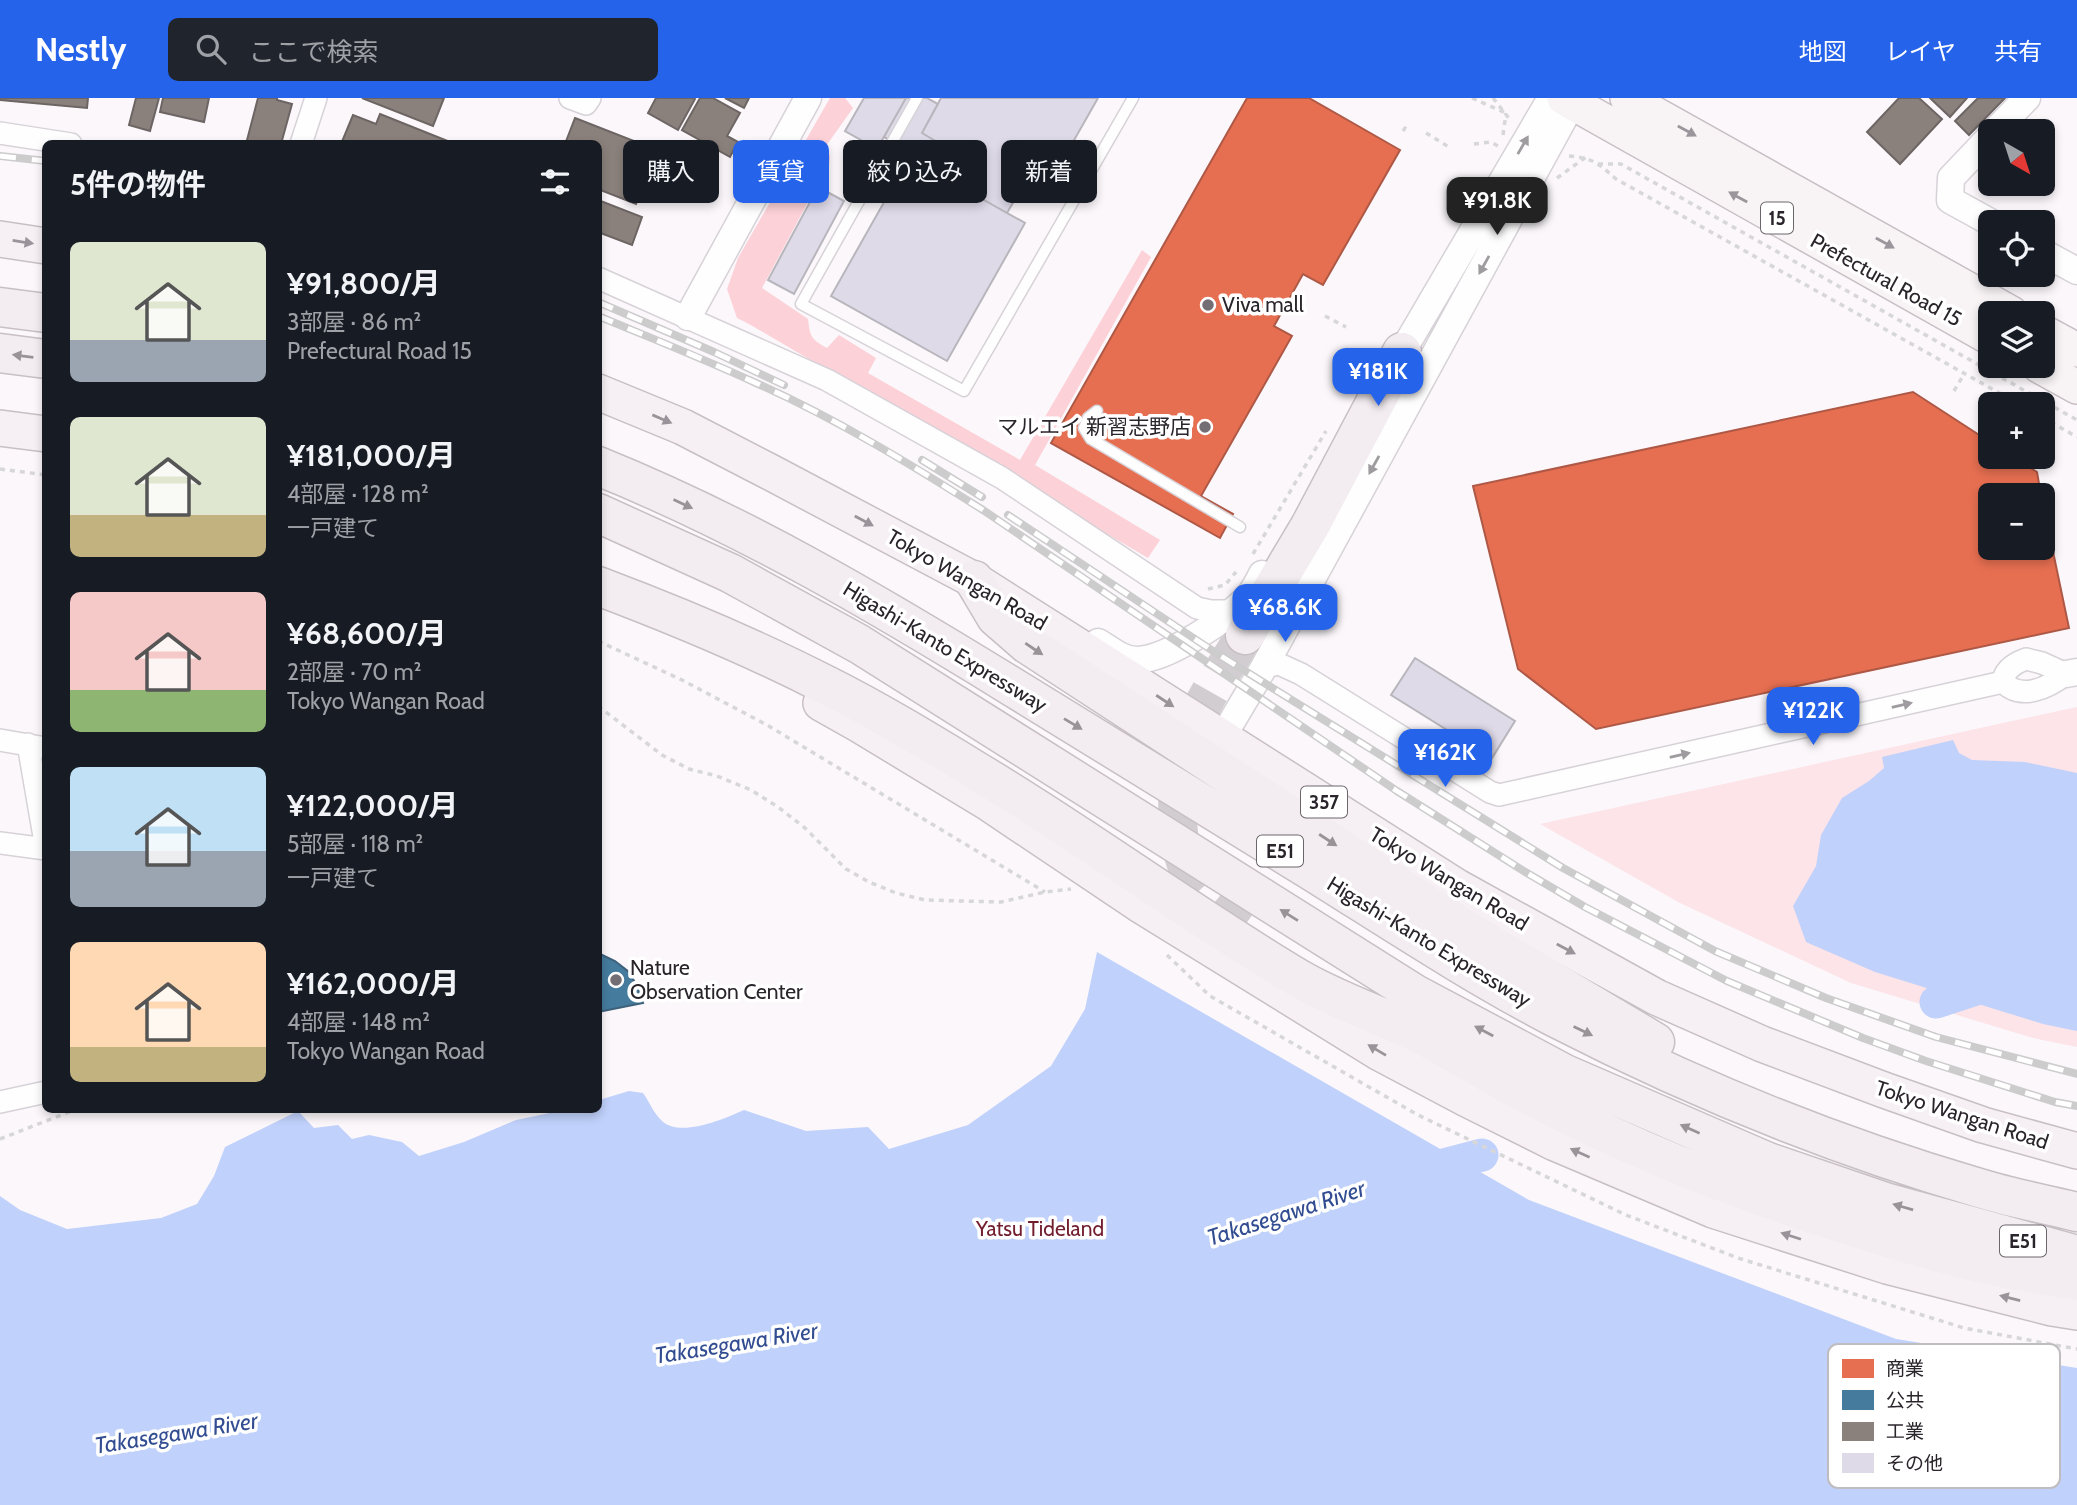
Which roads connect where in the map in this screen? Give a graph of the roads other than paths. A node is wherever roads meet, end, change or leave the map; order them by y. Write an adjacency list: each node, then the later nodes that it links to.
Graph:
1 (316, 98): 13 (street)
2 (570, 98): 3 (street)
3 (590, 98)
4 (808, 98): 24 (street)
5 (917, 98): 6 (lane)
6 (1133, 98)
7 (1627, 98): 21 (main road, Prefectural Road 15 / 15, one-way to 21)
8 (2026, 98): 10 (street)
9 (1566, 99): 25 (main road, Prefectural Road 15 / 15, one-way to 9); 28 (street, one-way to 9); 45 (street, one-way to 45)
10 (2006, 119)
11 (0, 133): 12 (street)
12 (45, 140)
13 (303, 140)
14 (1978, 150): 15 (street)
15 (1978, 215)
16 (0, 239): 17 (highway, one-way to 17)
17 (42, 245)
18 (2055, 259): 19 (street)
19 (2077, 271)
20 (602, 280): 24 (street)
21 (1990, 301)
22 (0, 307): 23 (highway)
23 (42, 312)
24 (688, 317): 41 (street)
25 (1978, 331)
26 (2055, 338): 27 (main road)
27 (2077, 350)
28 (1402, 352): 46 (highway)
29 (0, 353): 30 (highway, one-way to 29)
30 (42, 358)
31 (2055, 375): 32 (main road)
32 (2077, 387)
33 (602, 394): 40 (highway, Tokyo Wangan Road / 357, one-way to 40)
34 (1097, 411): 39 (lane)
35 (0, 428): 36 (highway)
36 (42, 433)
37 (602, 468): 63 (highway, Higashi-Kanto Expressway / E51, one-way to 63)
38 (602, 515): 65 (highway, Higashi-Kanto Expressway / E51, one-way to 38)
39 (1240, 527)
40 (974, 580): 44 (highway, Tokyo Wangan Road / 357); 54 (highway, one-way to 54)
41 (1157, 581): 46 (street); 47 (street)
42 (602, 589): 59 (highway)
43 (602, 589): 68 (highway, one-way to 43)
44 (1030, 615): 47 (street); 51 (highway, Tokyo Wangan Road / 357, one-way to 51)
45 (1285, 627): 46 (street); 49 (street)
46 (1246, 638): 47 (street); 49 (street); 51 (street)
47 (1187, 643)
48 (2071, 673): 50 (street); 50 (street)
49 (1301, 674): 50 (street, one-way to 50)
50 (2003, 682)
51 (1222, 738): 54 (highway); 62 (highway, Tokyo Wangan Road / 357, one-way to 62)
52 (0, 740): 53 (street)
53 (37, 746): 55 (street)
54 (1258, 794): 63 (highway, one-way to 63)
55 (42, 803)
56 (0, 843): 57 (street)
57 (42, 848)
58 (1245, 925): 59 (highway)
59 (1422, 1035): 65 (highway)
60 (42, 1093): 61 (street)
61 (0, 1102)
62 (2077, 1151)
63 (1985, 1185): 64 (highway, Higashi-Kanto Expressway / E51)
64 (2073, 1211)
65 (1965, 1243): 66 (highway, Higashi-Kanto Expressway / E51); 67 (highway)
66 (2077, 1255)
67 (2077, 1281)
68 (2077, 1312)

